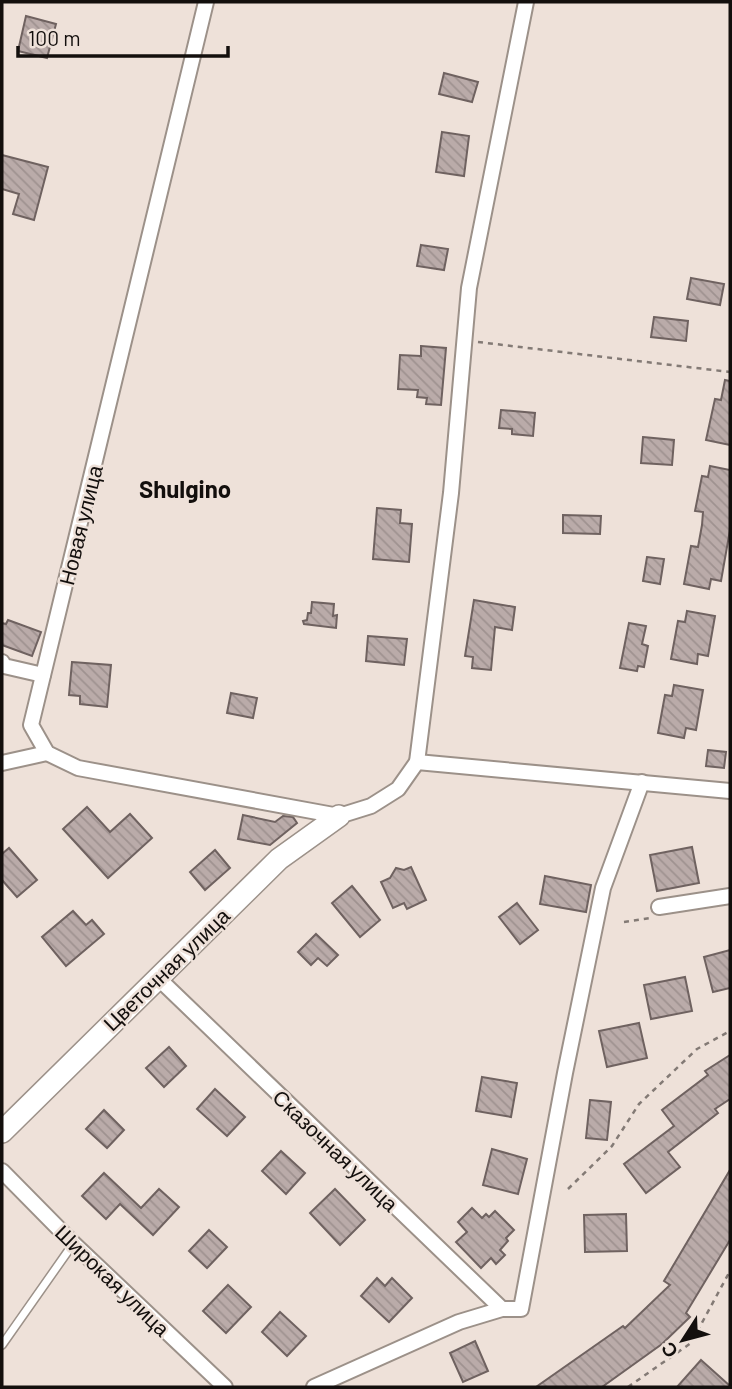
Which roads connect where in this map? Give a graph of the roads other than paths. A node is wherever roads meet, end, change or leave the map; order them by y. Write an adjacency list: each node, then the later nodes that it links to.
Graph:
1 (206, 2): 4 (street, Новая улица)
2 (526, 2): 7 (street)
3 (2, 663): 4 (street)
4 (43, 676): 5 (street, Новая улица)
5 (47, 752): 6 (street); 10 (street)
6 (2, 762)
7 (417, 762): 8 (street); 10 (street)
8 (642, 782): 9 (street); 17 (street)
9 (730, 791)
10 (339, 816): 13 (street, Цветочная улица)
11 (730, 896): 12 (street)
12 (659, 907)
13 (157, 977): 14 (street, Цветочная улица); 17 (street, Сказочная улица)
14 (2, 1132)
15 (2, 1171): 16 (street, Широкая улица)
16 (74, 1243): 18 (lane); 19 (street, Широкая улица)
17 (502, 1309): 20 (street)
18 (2, 1345)
19 (225, 1387)
20 (314, 1387)

